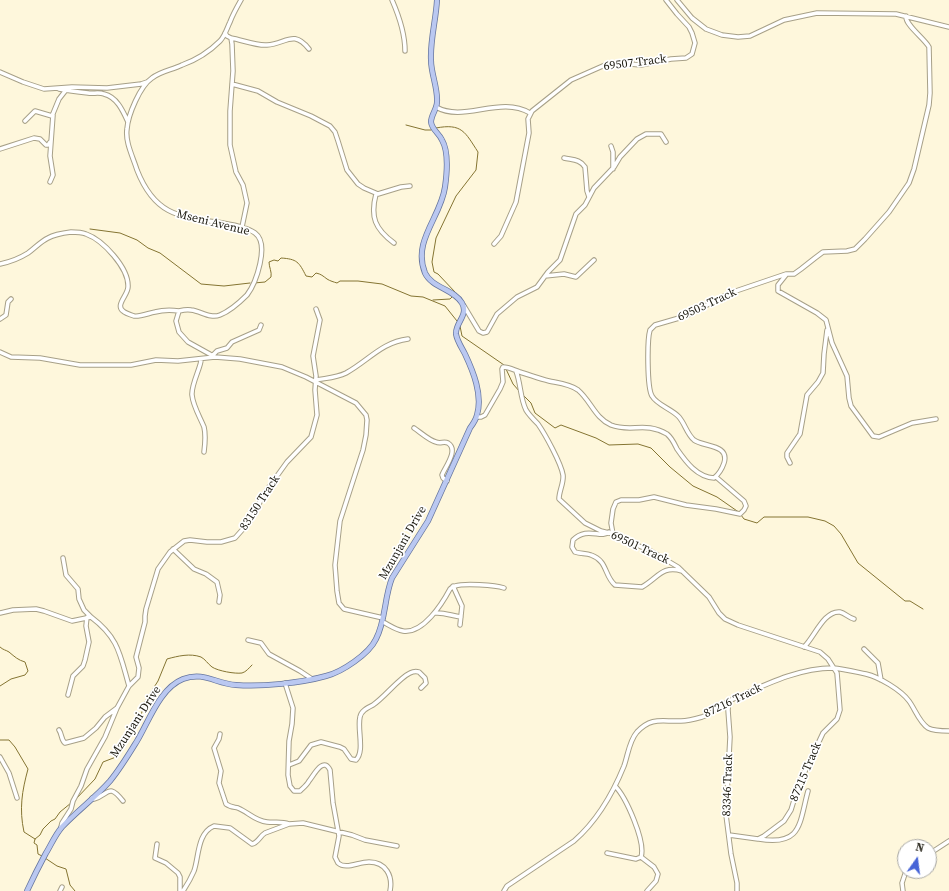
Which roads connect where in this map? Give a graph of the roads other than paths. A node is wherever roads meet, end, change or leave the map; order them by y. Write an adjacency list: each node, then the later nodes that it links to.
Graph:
1 (241, 0): 8 (street)
2 (392, 0): 11 (street)
3 (437, 0): 17 (main road)
4 (666, 0): 18 (street, 69507 Track)
5 (677, 0): 6 (street)
6 (906, 16): 7 (street); 37 (street, 69503 Track)
7 (949, 27)
8 (225, 34): 9 (street); 13 (street)
9 (231, 38): 10 (street); 14 (street)
10 (310, 49)
11 (405, 52)
12 (0, 72): 15 (street)
13 (148, 81): 15 (street); 21 (street, Mseni Avenue)
14 (232, 84): 30 (street); 32 (street)
15 (54, 89): 16 (street)
16 (66, 90): 19 (street); 21 (street)
17 (436, 107): 18 (street); 40 (main road)
18 (530, 113): 34 (street)
19 (53, 115): 20 (street); 22 (street)
20 (25, 121)
21 (128, 123): 32 (street, Mseni Avenue)
22 (50, 142): 25 (street); 28 (street)
23 (666, 142): 27 (street)
24 (611, 146): 27 (street)
25 (0, 149)
26 (564, 158): 31 (street)
27 (612, 169): 31 (street)
28 (50, 182)
29 (410, 186): 30 (street)
30 (376, 194): 33 (street)
31 (589, 197): 38 (street)
32 (242, 227): 42 (street, Mseni Avenue)
33 (394, 243)
34 (494, 244)
35 (594, 260): 38 (street)
36 (0, 264): 42 (street, Mseni Avenue)
37 (786, 274): 45 (street); 57 (street, 69503 Track)
38 (545, 276): 40 (street)
39 (11, 299): 43 (street)
40 (463, 305): 52 (main road, Mzunjani Drive)
41 (316, 309): 51 (street, 83150 Track)
42 (179, 310): 48 (street)
43 (0, 319)
44 (261, 325): 48 (street)
45 (827, 329): 53 (street); 56 (street)
46 (408, 339): 51 (street)
47 (0, 352): 49 (street)
48 (214, 356): 49 (street); 51 (street)
49 (201, 359): 55 (street)
50 (516, 371): 52 (street); 57 (street); 59 (street, 69501 Track)
51 (316, 382): 60 (street, 83150 Track); 70 (street)
52 (477, 416): 58 (main road, Mzunjani Drive)
53 (936, 420)
54 (414, 428): 58 (street)
55 (204, 452)
56 (790, 463)
57 (716, 476): 59 (street)
58 (447, 481): 70 (main road, Mzunjani Drive)
59 (611, 533): 62 (street, 69501 Track); 62 (street)
60 (173, 549): 65 (street); 80 (street, 83150 Track)
61 (63, 558): 68 (street)
62 (684, 571): 74 (street, 69501 Track)
63 (453, 586): 64 (street); 67 (street); 69 (street)
64 (504, 588)
65 (219, 602)
66 (0, 613): 68 (street)
67 (435, 613): 69 (street); 70 (street)
68 (89, 617): 80 (street); 82 (street)
69 (461, 617): 72 (street)
70 (383, 620): 77 (main road, Mzunjani Drive)
71 (854, 620): 74 (street)
72 (460, 625)
73 (248, 640): 77 (street)
74 (804, 647): 76 (street, 69501 Track)
75 (864, 649): 78 (street)
76 (835, 668): 78 (street, 87216 Track); 83 (street, 87216 Track); 100 (street, 87215 Track)
77 (312, 679): 79 (main road, Mzunjani Drive)
78 (881, 680): 86 (street, 87216 Track)
79 (285, 683): 89 (street); 93 (main road, Mzunjani Drive)
80 (129, 686): 84 (street, 83150 Track)
81 (421, 688): 89 (street)
82 (68, 695)
83 (728, 701): 90 (street, 87216 Track); 99 (street, 83346 Track)
84 (117, 708): 85 (street); 96 (street, 83150 Track)
85 (59, 730)
86 (949, 731)
87 (220, 734): 95 (street)
88 (0, 757): 92 (street)
89 (289, 765): 97 (street)
90 (615, 786): 107 (street); 112 (street, 87216 Track)
91 (808, 791): 100 (street)
92 (16, 798)
93 (92, 798): 94 (street); 96 (main road, Mzunjani Drive)
94 (123, 801)
95 (290, 824): 97 (street); 110 (street)
96 (61, 828): 109 (main road, Mzunjani Drive)
97 (338, 832): 98 (street); 101 (street)
98 (348, 834): 101 (street); 104 (street)
99 (729, 835): 100 (street); 114 (street, 83346 Track)
100 (758, 839)
101 (339, 841): 111 (street)
102 (949, 841): 105 (street)
103 (157, 844): 110 (street)
104 (397, 846)
105 (937, 849)
106 (607, 853): 107 (street)
107 (640, 857): 113 (street)
108 (903, 879): 115 (street)
109 (27, 891)
110 (182, 891)
111 (390, 891)
112 (504, 891)
113 (647, 891)
114 (737, 891)
115 (904, 891)

